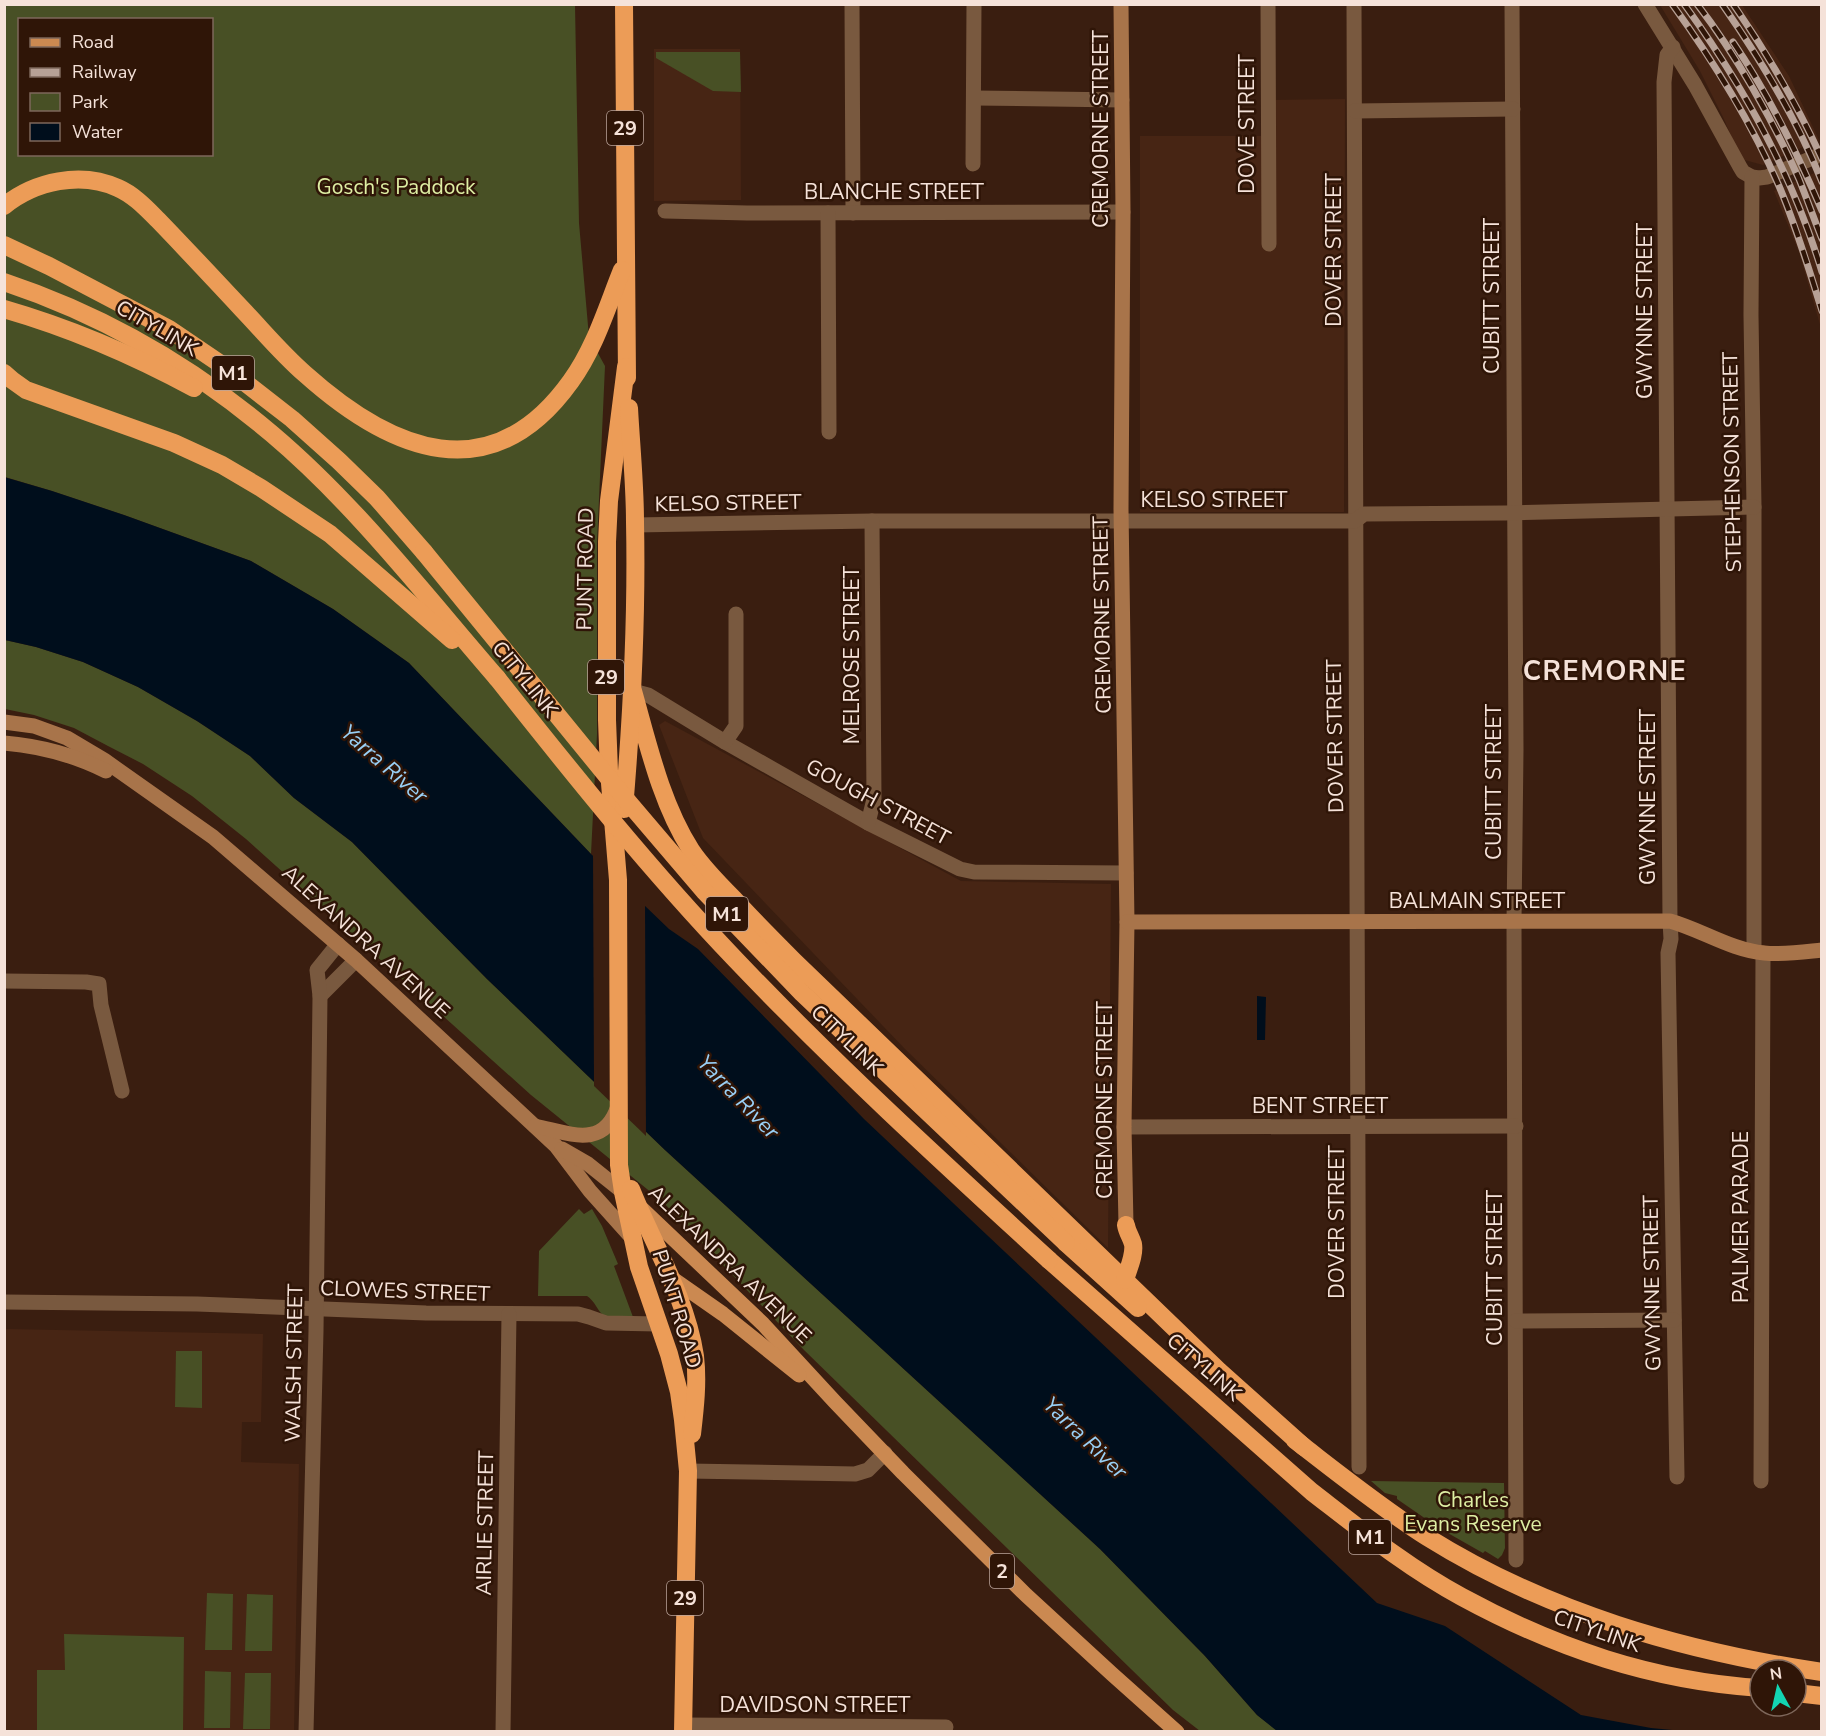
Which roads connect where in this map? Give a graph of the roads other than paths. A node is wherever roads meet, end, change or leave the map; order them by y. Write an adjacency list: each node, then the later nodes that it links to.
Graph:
1 (624, 4): 24 (highway, PUNT ROAD / 29)
2 (852, 4): 21 (street)
3 (974, 4): 10 (street)
4 (1121, 4): 11 (street, CREMORNE STREET)
5 (1268, 4): 22 (street, DOVE STREET)
6 (1354, 4): 13 (street, DOVER STREET)
7 (1512, 4): 12 (street, CUBITT STREET)
8 (1645, 4): 9 (street)
9 (1673, 47): 16 (street); 32 (street, GWYNNE STREET)
10 (974, 98): 11 (street); 15 (street)
11 (1122, 100): 19 (street, CREMORNE STREET)
12 (1513, 109): 13 (street); 33 (street, CUBITT STREET)
13 (1355, 111): 35 (street, DOVER STREET)
14 (1821, 154): 16 (street)
15 (973, 164)
16 (1752, 177): 31 (street, STEPHENSON STREET)
17 (4, 206): 24 (highway)
18 (665, 211): 20 (street, BLANCHE STREET)
19 (1123, 212): 21 (street, BLANCHE STREET); 36 (street, CREMORNE STREET)
20 (828, 213): 21 (street, BLANCHE STREET); 29 (street)
21 (853, 213)
22 (1269, 244)
23 (4, 245): 79 (highway, M1, bridge)
24 (626, 260): 27 (highway, PUNT ROAD / 29)
25 (4, 282): 30 (highway, CITYLINK / M1)
26 (4, 309): 30 (highway)
27 (626, 367): 37 (highway, PUNT ROAD / 29); 46 (highway, PUNT ROAD / 29)
28 (4, 373): 39 (highway)
29 (830, 432)
30 (273, 435): 39 (highway, CITYLINK / M1)
31 (1754, 507): 32 (street, KELSO STREET); 54 (street, STEPHENSON STREET)
32 (1667, 509): 33 (street, KELSO STREET); 48 (street, GWYNNE STREET)
33 (1514, 512): 35 (street, KELSO STREET); 51 (street, CUBITT STREET)
34 (872, 521): 36 (street, KELSO STREET); 37 (street, KELSO STREET); 45 (street, MELROSE STREET)
35 (1355, 521): 36 (street, KELSO STREET); 50 (street, DOVER STREET)
36 (1122, 522): 47 (street, CREMORNE STREET)
37 (635, 525): 40 (highway, PUNT ROAD / 29)
38 (736, 614): 42 (street)
39 (497, 678): 87 (highway, CITYLINK / M1, bridge)
40 (633, 691): 42 (street, GOUGH STREET); 46 (highway, PUNT ROAD / 29); 71 (highway)
41 (4, 722): 44 (street, ALEXANDRA AVENUE / 2)
42 (725, 742): 45 (street, GOUGH STREET)
43 (4, 743): 44 (street, ALEXANDRA AVENUE / 2)
44 (137, 783): 52 (street, ALEXANDRA AVENUE / 2)
45 (868, 823): 47 (street, GOUGH STREET)
46 (619, 856): 62 (highway, PUNT ROAD / 29)
47 (1126, 873): 49 (street, CREMORNE STREET)
48 (1670, 921): 51 (street, BALMAIN STREET); 54 (street, BALMAIN STREET); 75 (street, GWYNNE STREET)
49 (1127, 922): 50 (street, BALMAIN STREET); 63 (street, CREMORNE STREET)
50 (1358, 922): 51 (street, BALMAIN STREET); 60 (street, DOVER STREET)
51 (1514, 922): 61 (street, CUBITT STREET)
52 (339, 944): 55 (street, ALEXANDRA AVENUE / 2); 57 (street, WALSH STREET)
53 (1821, 950): 54 (street, BALMAIN STREET)
54 (1759, 952): 84 (street, PALMER PARADE)
55 (356, 960): 57 (street); 59 (street, ALEXANDRA AVENUE / 2)
56 (4, 981): 58 (street)
57 (320, 996): 73 (street, WALSH STREET)
58 (122, 1091)
59 (535, 1126): 62 (street); 64 (street, ALEXANDRA AVENUE / 2)
60 (1358, 1126): 61 (street, BENT STREET); 63 (street, BENT STREET); 81 (street, DOVER STREET)
61 (1516, 1126): 76 (street, CUBITT STREET)
62 (615, 1127): 65 (highway, PUNT ROAD / 29)
63 (1124, 1127): 68 (street, CREMORNE STREET)
64 (556, 1146): 66 (street, ALEXANDRA AVENUE / 2); 69 (street, ALEXANDRA AVENUE / 2)
65 (620, 1160): 66 (highway, PUNT ROAD / 29); 67 (highway, PUNT ROAD / 29)
66 (623, 1192): 67 (highway, ALEXANDRA AVENUE / 2); 69 (highway, PUNT ROAD / 29)
67 (637, 1205): 70 (highway, PUNT ROAD / 29); 78 (main road, ALEXANDRA AVENUE / 2)
68 (1126, 1225): 71 (highway)
69 (633, 1239): 70 (highway, ALEXANDRA AVENUE / 2); 77 (highway, PUNT ROAD / 29)
70 (670, 1277): 78 (main road, ALEXANDRA AVENUE / 2); 82 (highway, PUNT ROAD / 29)
71 (1125, 1280): 79 (highway)
72 (4, 1302): 73 (street, CLOWES STREET)
73 (316, 1309): 74 (street, CLOWES STREET); 90 (street, WALSH STREET)
74 (509, 1314): 77 (street, CLOWES STREET); 91 (street, AIRLIE STREET)
75 (1674, 1320): 76 (street); 83 (street, GWYNNE STREET)
76 (1516, 1321): 85 (street, CUBITT STREET)
77 (658, 1324): 82 (highway, PUNT ROAD / 29)
78 (835, 1402): 80 (main road, ALEXANDRA AVENUE / 2)
79 (1304, 1447): 86 (highway, M1)
80 (885, 1453): 82 (street); 92 (main road, ALEXANDRA AVENUE / 2)
81 (1359, 1467)
82 (688, 1472): 89 (highway, PUNT ROAD / 29)
83 (1677, 1477)
84 (1761, 1481)
85 (1516, 1560)
86 (1821, 1672)
87 (1748, 1687)
88 (946, 1727): 89 (street, DAVIDSON STREET)
89 (683, 1728)
90 (306, 1731)
91 (503, 1731)
92 (1177, 1731)

